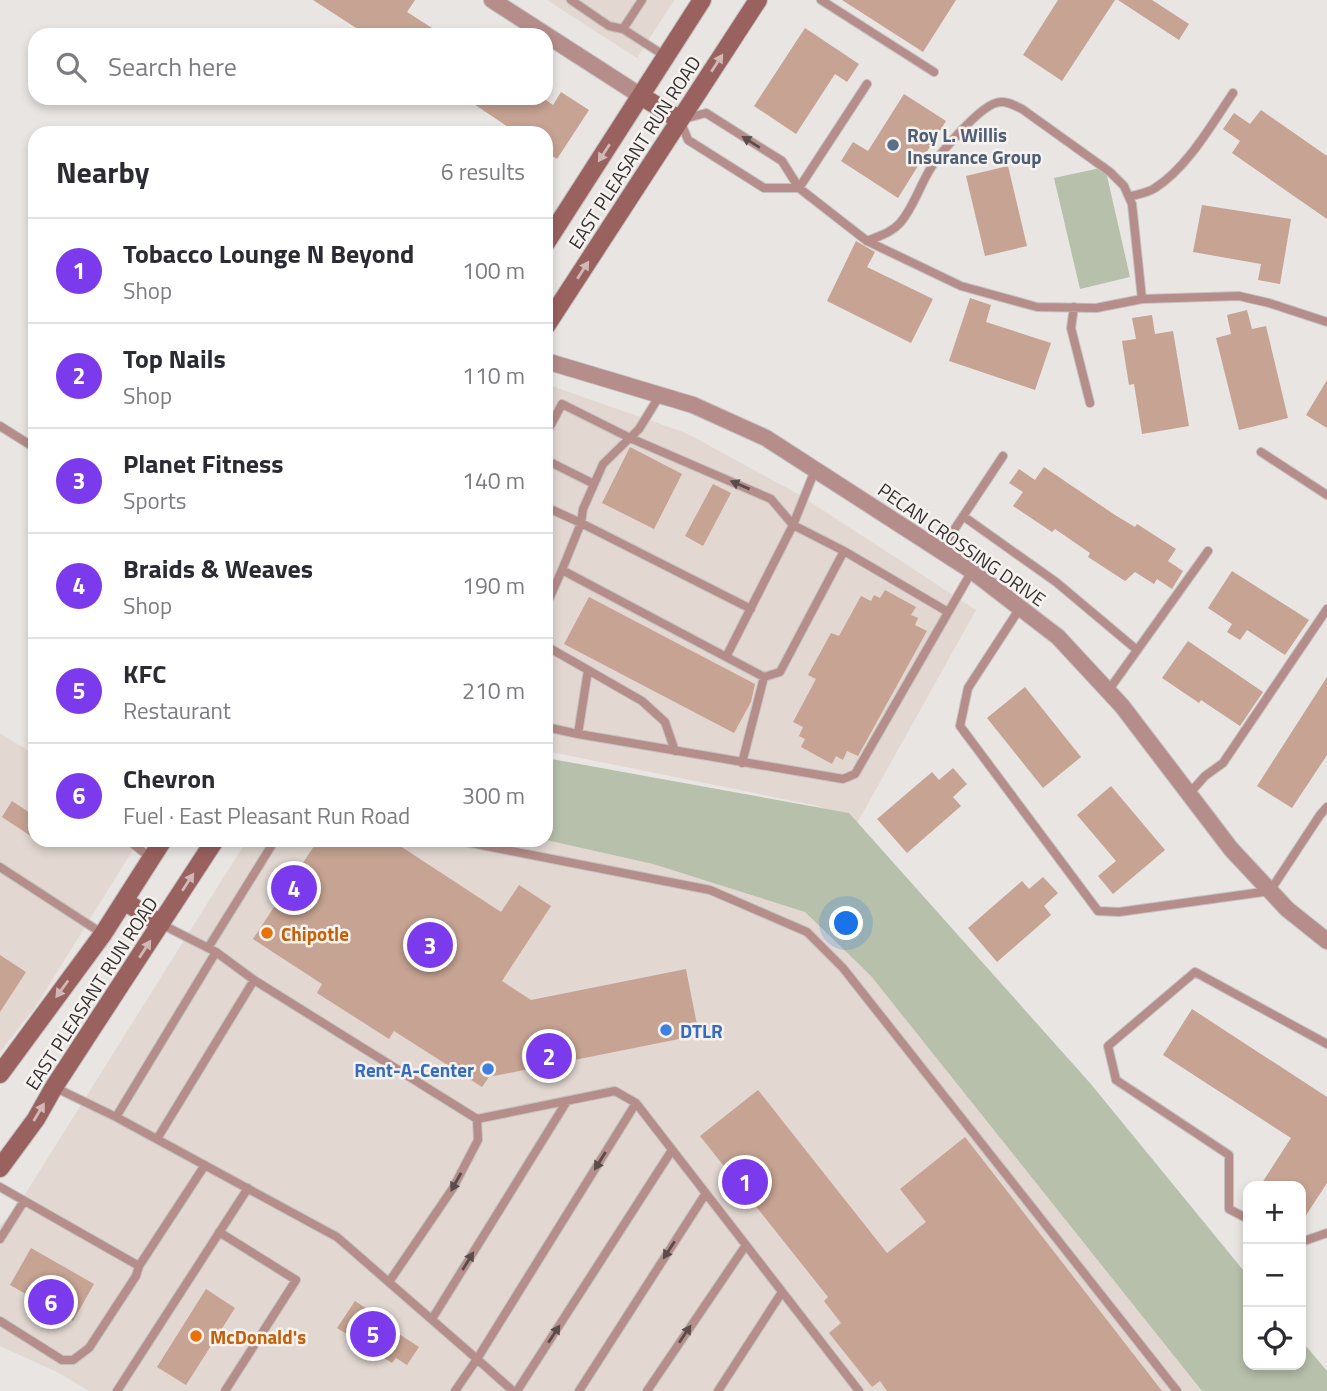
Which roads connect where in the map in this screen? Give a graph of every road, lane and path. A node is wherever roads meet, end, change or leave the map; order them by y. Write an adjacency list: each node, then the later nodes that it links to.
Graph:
1 (492, 0): 7 (street)
2 (570, 0): 8 (lane)
3 (642, 0): 8 (lane)
4 (702, 0): 10 (main road, EAST PLEASANT RUN ROAD)
5 (758, 0): 15 (main road, EAST PLEASANT RUN ROAD, one-way to 5)
6 (821, 0): 11 (lane)
7 (535, 28)
8 (623, 29): 10 (lane)
9 (553, 40): 14 (street)
10 (666, 56): 14 (main road, EAST PLEASANT RUN ROAD)
11 (933, 72)
12 (867, 84): 16 (lane)
13 (1233, 93): 17 (lane)
14 (640, 96): 15 (main road); 18 (main road, EAST PLEASANT RUN ROAD, one-way to 18)
15 (680, 120): 16 (lane); 16 (lane, one-way to 15); 22 (main road, EAST PLEASANT RUN ROAD, one-way to 15)
16 (799, 188): 19 (lane)
17 (1129, 197): 19 (lane); 20 (lane)
18 (553, 232)
19 (867, 241): 21 (lane)
20 (1142, 299): 21 (lane); 23 (lane)
21 (1074, 307): 26 (lane)
22 (553, 315)
23 (1327, 322)
24 (553, 363): 25 (street, PECAN CROSSING DRIVE)
25 (660, 395): 29 (lane); 34 (street, PECAN CROSSING DRIVE)
26 (1090, 403)
27 (553, 421): 29 (lane)
28 (0, 426): 30 (lane)
29 (630, 438): 35 (lane); 40 (lane, one-way to 29)
30 (28, 444)
31 (1261, 452): 36 (lane)
32 (1003, 456): 38 (lane)
33 (553, 464): 35 (lane)
34 (815, 470): 40 (lane); 42 (street, PECAN CROSSING DRIVE)
35 (594, 484): 39 (lane)
36 (1327, 495)
37 (553, 510): 39 (lane)
38 (963, 516): 42 (lane); 52 (lane)
39 (580, 523): 44 (lane); 48 (lane)
40 (793, 524): 41 (lane); 48 (lane)
41 (844, 551): 50 (lane); 55 (lane)
42 (940, 551): 45 (street, PECAN CROSSING DRIVE)
43 (1208, 551): 52 (lane)
44 (562, 570): 46 (lane); 53 (lane)
45 (972, 571): 47 (street, PECAN CROSSING DRIVE); 50 (lane)
46 (553, 590)
47 (1020, 608): 56 (street, PECAN CROSSING DRIVE); 70 (lane)
48 (751, 609): 53 (lane)
49 (1327, 609): 61 (lane)
50 (948, 612): 60 (lane)
51 (553, 650): 54 (lane)
52 (1137, 650): 56 (lane)
53 (726, 657): 55 (lane)
54 (588, 670): 58 (lane); 59 (lane)
55 (764, 677): 60 (lane)
56 (1108, 691): 61 (street, PECAN CROSSING DRIVE)
57 (553, 729): 58 (lane)
58 (578, 734): 59 (lane)
59 (675, 751): 60 (lane)
60 (741, 763)
61 (1189, 794): 70 (street, PECAN CROSSING DRIVE)
62 (1327, 807): 70 (lane)
63 (137, 847): 68 (lane)
64 (158, 847): 68 (main road, EAST PLEASANT RUN ROAD)
65 (210, 847): 72 (main road, EAST PLEASANT RUN ROAD, one-way to 65)
66 (271, 847): 75 (lane)
67 (491, 847): 112 (lane)
68 (151, 858): 71 (main road, EAST PLEASANT RUN ROAD)
69 (0, 867): 73 (lane)
70 (1270, 891): 74 (street, PECAN CROSSING DRIVE)
71 (124, 901): 72 (main road); 73 (main road, EAST PLEASANT RUN ROAD)
72 (161, 924): 75 (lane); 79 (main road, EAST PLEASANT RUN ROAD, one-way to 72)
73 (103, 934): 78 (main road, EAST PLEASANT RUN ROAD, one-way to 78)
74 (1327, 941)
75 (212, 950): 76 (lane); 82 (lane)
76 (254, 980): 83 (lane); 84 (lane)
77 (1327, 1044): 92 (lane)
78 (2, 1068)
79 (54, 1087): 82 (lane); 87 (main road, EAST PLEASANT RUN ROAD, one-way to 79)
80 (567, 1101): 81 (lane); 83 (lane); 101 (lane, one-way to 80)
81 (636, 1103): 85 (lane); 103 (lane, one-way to 103)
82 (116, 1117): 84 (lane)
83 (477, 1119): 99 (lane, one-way to 99)
84 (156, 1139): 86 (lane)
85 (672, 1150): 90 (lane); 104 (lane, one-way to 85)
86 (205, 1165): 89 (lane); 98 (lane)
87 (0, 1168)
88 (0, 1187): 91 (lane)
89 (247, 1188): 93 (lane); 99 (lane)
90 (706, 1193): 97 (lane); 108 (lane, one-way to 108)
91 (24, 1201): 95 (lane); 98 (lane)
92 (1243, 1216)
93 (219, 1232): 105 (lane); 106 (lane)
94 (1327, 1233): 96 (lane)
95 (0, 1239)
96 (1306, 1240)
97 (746, 1245): 100 (lane); 109 (lane, one-way to 97)
98 (139, 1266): 102 (lane)
99 (389, 1282): 101 (lane)
100 (782, 1292): 110 (lane); 111 (lane)
101 (432, 1319): 103 (lane)
102 (0, 1321)
103 (477, 1359): 104 (lane); 107 (lane)
104 (511, 1390)
105 (117, 1391)
106 (225, 1391)
107 (456, 1391)
108 (579, 1391)
109 (647, 1391)
110 (718, 1391)
111 (859, 1391)
112 (1177, 1391)

